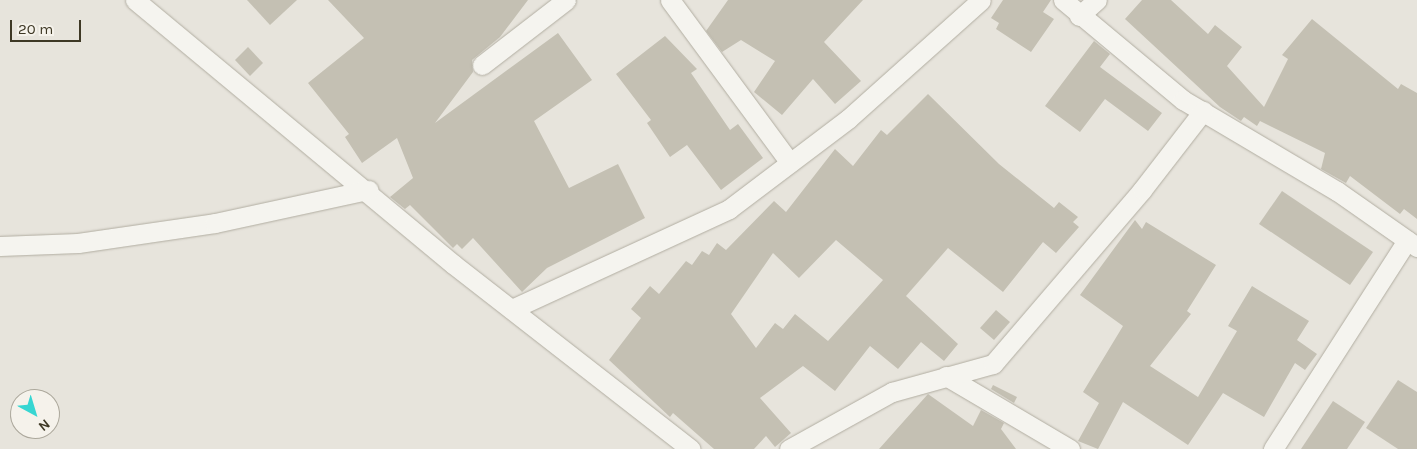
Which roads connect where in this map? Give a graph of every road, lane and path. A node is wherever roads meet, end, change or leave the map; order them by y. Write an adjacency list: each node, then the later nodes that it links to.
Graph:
1 (135, 0): 11 (street)
2 (566, 0): 8 (street)
3 (670, 0): 10 (street)
4 (1063, 0): 7 (street)
5 (1097, 0): 7 (street)
6 (978, 1): 10 (street)
7 (1079, 16): 9 (street)
8 (482, 65)
9 (1203, 111): 12 (street); 15 (street)
10 (790, 163): 14 (street)
11 (368, 190): 13 (street); 14 (street)
12 (1412, 244): 21 (street)
13 (0, 246)
14 (512, 309): 18 (street)
15 (984, 369): 16 (street); 17 (street)
16 (946, 376): 17 (street); 19 (street)
17 (984, 402): 20 (street)
18 (691, 449)
19 (789, 449)
20 (1070, 449)
21 (1273, 449)

